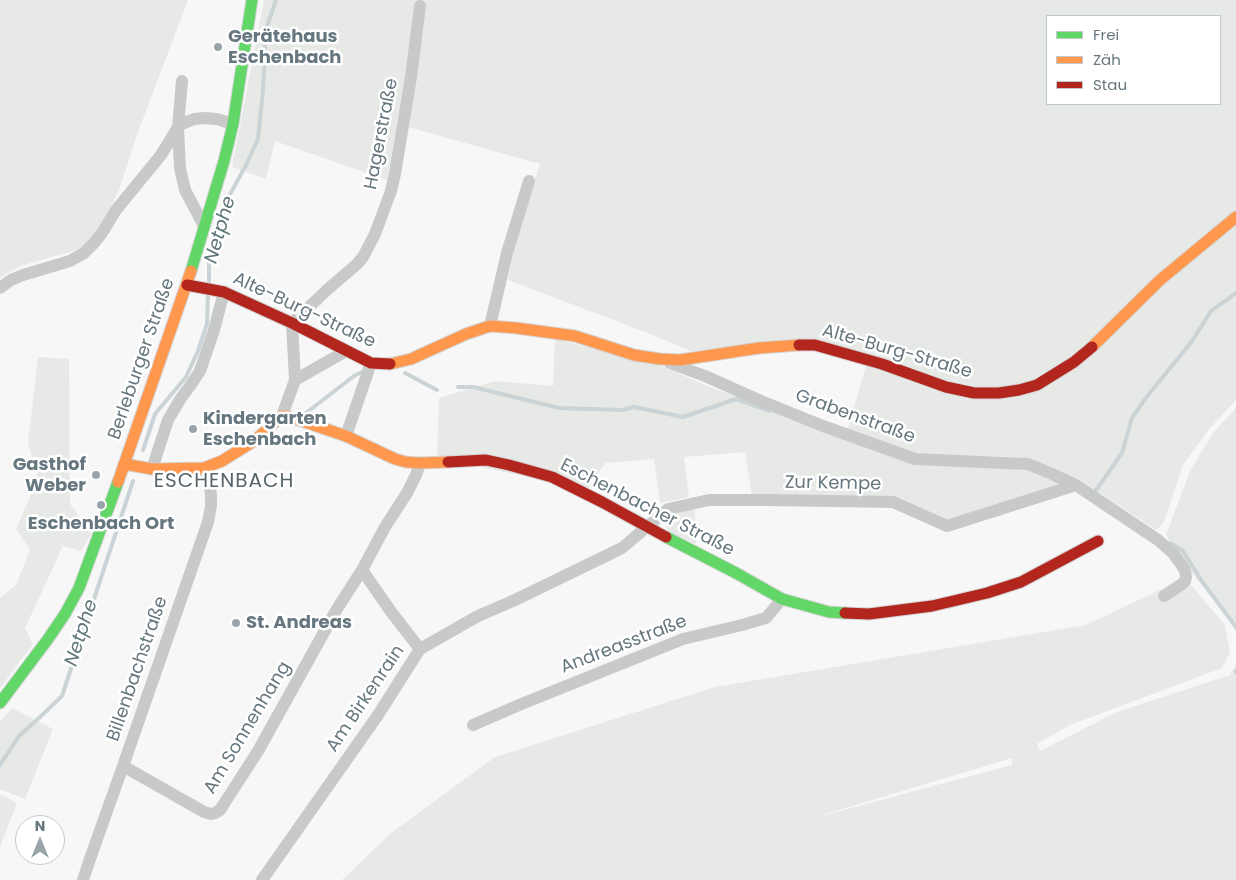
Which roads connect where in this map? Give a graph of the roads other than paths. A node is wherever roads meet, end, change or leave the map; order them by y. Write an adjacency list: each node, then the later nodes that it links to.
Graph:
1 (252, 0): 4 (street, Berleburger Straße)
2 (420, 6): 12 (street, Hagerstraße)
3 (182, 81): 5 (street)
4 (233, 124): 5 (street); 8 (street, Berleburger Straße)
5 (178, 127): 8 (street); 10 (street)
6 (530, 181): 13 (street)
7 (1236, 217): 15 (street, Alte-Burg-Straße)
8 (204, 226): 9 (street, Berleburger Straße)
9 (187, 285): 11 (street, Alte-Burg-Straße); 21 (street, Berleburger Straße)
10 (0, 288)
11 (219, 291): 12 (street, Alte-Burg-Straße); 23 (street)
12 (292, 323): 14 (street, Alte-Burg-Straße); 17 (street)
13 (490, 326): 15 (street, Alte-Burg-Straße); 16 (street, Alte-Burg-Straße)
14 (346, 350): 16 (street, Alte-Burg-Straße); 17 (street)
15 (660, 359): 24 (street, Grabenstraße)
16 (371, 363): 19 (street)
17 (295, 380): 18 (street)
18 (282, 416): 19 (street, Eschenbacher Straße); 22 (street)
19 (346, 436): 20 (street, Eschenbacher Straße)
20 (420, 463): 25 (street, Eschenbacher Straße); 27 (street, Am Sonnenhang)
21 (124, 464): 23 (street); 31 (street, Berleburger Straße)
22 (204, 468): 23 (street); 33 (street, Billenbachstraße)
23 (152, 469)
24 (1076, 485): 25 (street, Zur Kempe); 28 (street, Grabenstraße)
25 (646, 527): 29 (street, Eschenbacher Straße); 30 (street, Am Birkenrain)
26 (1098, 541): 29 (street, Eschenbacher Straße)
27 (362, 570): 30 (street); 33 (street, Am Sonnenhang)
28 (1164, 596)
29 (782, 599): 32 (street, Andreasstraße)
30 (420, 650): 35 (street, Am Birkenrain)
31 (0, 703)
32 (474, 725)
33 (123, 766): 34 (street, Billenbachstraße)
34 (83, 880)
35 (262, 880)

